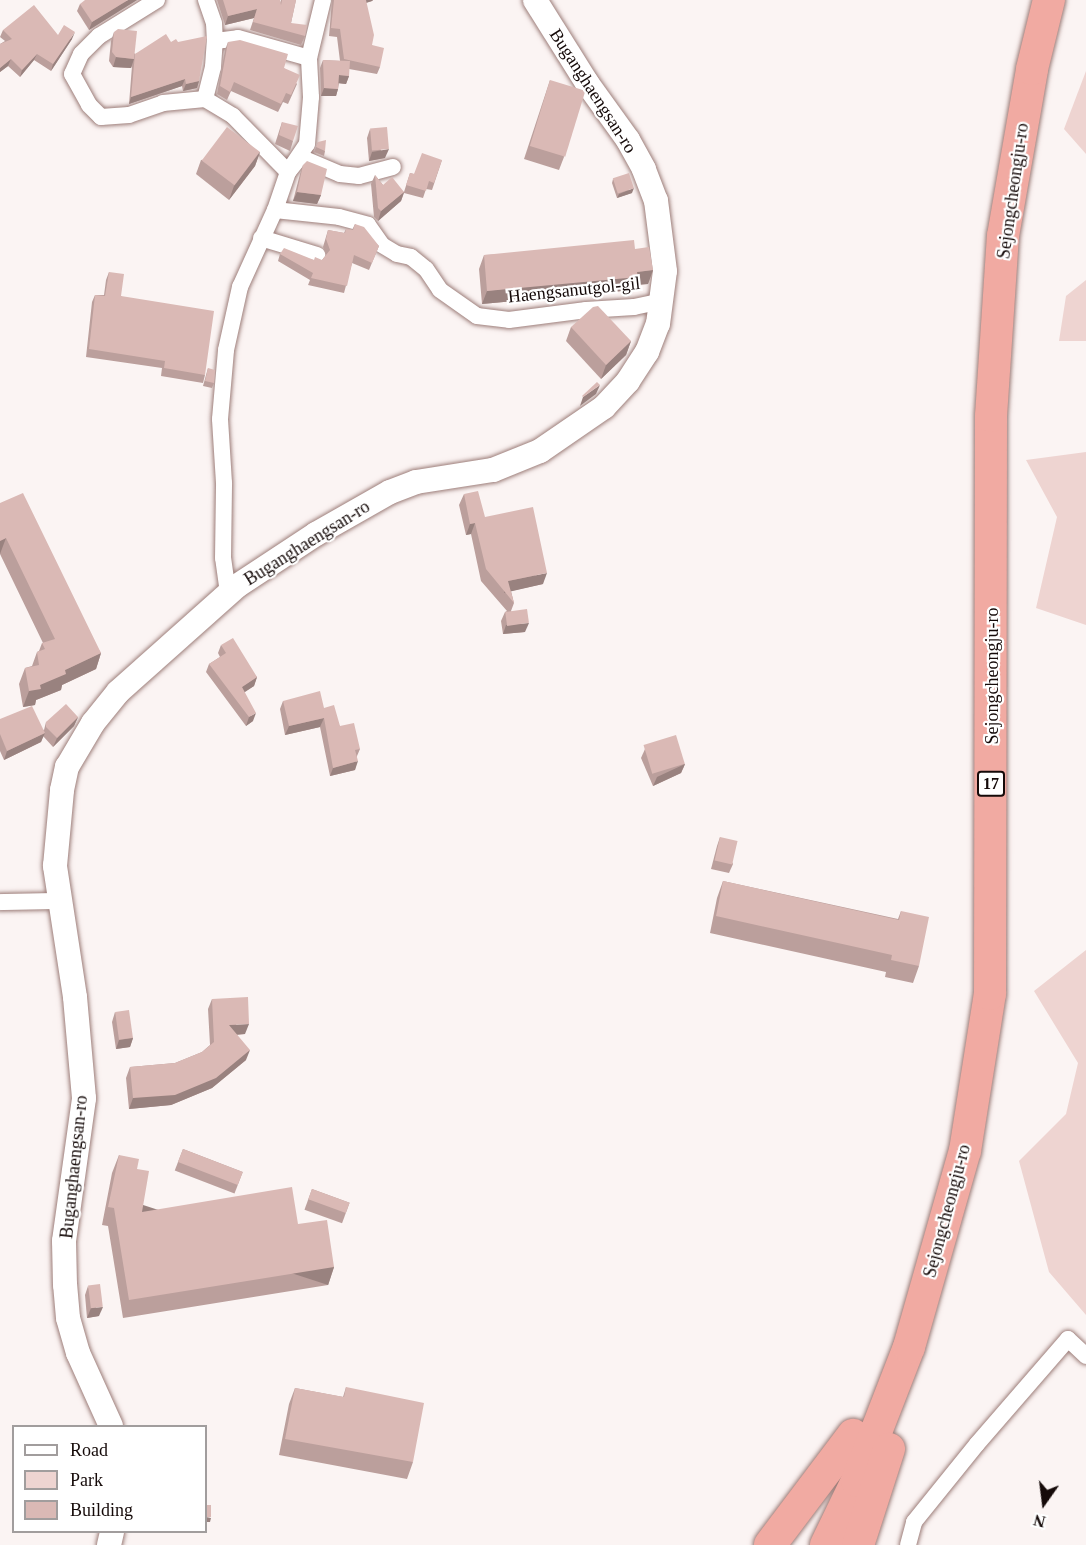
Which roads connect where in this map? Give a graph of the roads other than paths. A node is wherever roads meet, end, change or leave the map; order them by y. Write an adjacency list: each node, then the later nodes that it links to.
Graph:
1 (157, 0): 9 (street)
2 (207, 0): 7 (street)
3 (323, 0): 8 (street)
4 (535, 0): 16 (street, Buganghaengsan-ro)
5 (1029, 0): 23 (highway, Sejongcheongju-ro / 17)
6 (1049, 0): 21 (highway, Sejongcheongju-ro / 17)
7 (214, 41): 8 (street); 9 (street)
8 (309, 58): 10 (street)
9 (205, 99): 12 (street)
10 (300, 157): 11 (street); 12 (street)
11 (393, 167)
12 (288, 172): 13 (street)
13 (275, 210): 14 (street); 16 (street, Haengsanutgol-gil)
14 (261, 238): 15 (street); 17 (street)
15 (317, 255)
16 (662, 301): 17 (street, Buganghaengsan-ro)
17 (228, 593): 18 (street, Buganghaengsan-ro)
18 (60, 901): 19 (street); 22 (street, Buganghaengsan-ro)
19 (0, 902)
20 (1086, 1356): 28 (street)
21 (897, 1376): 26 (highway, Sejongcheongju-ro / 17); 27 (highway)
22 (111, 1425)
23 (853, 1435): 24 (highway); 25 (highway, Sejongcheongju-ro / 17)
24 (770, 1545)
25 (808, 1545)
26 (826, 1545)
27 (858, 1545)
28 (908, 1545)

